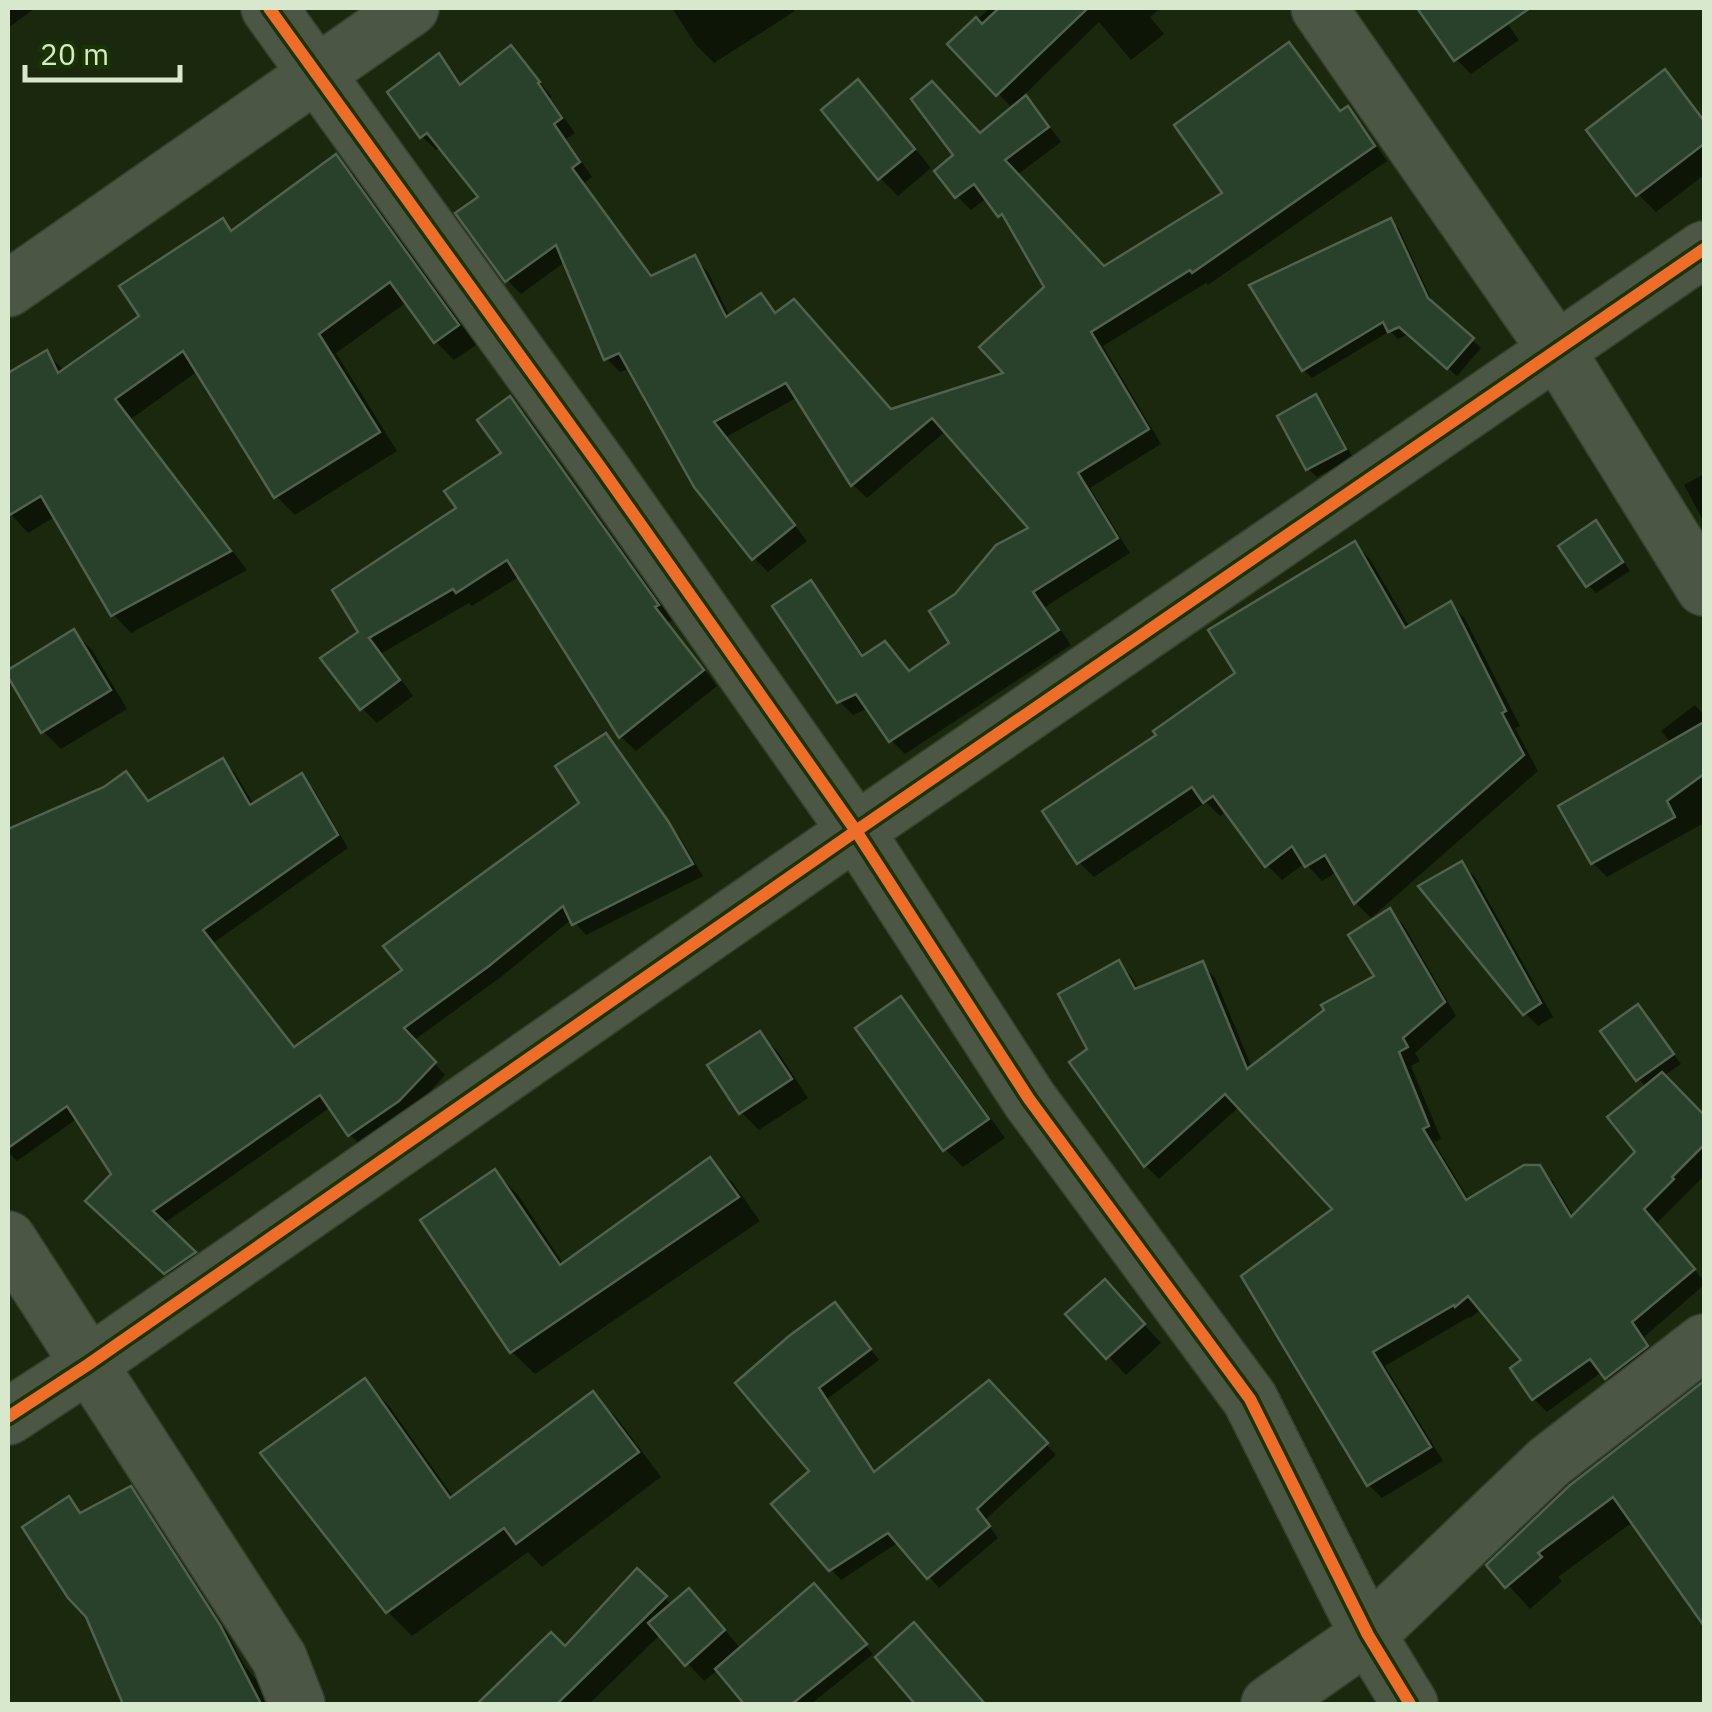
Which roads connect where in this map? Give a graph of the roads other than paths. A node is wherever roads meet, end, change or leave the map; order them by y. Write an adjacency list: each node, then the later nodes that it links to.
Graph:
1 (269, 8): 4 (street)
2 (411, 8): 4 (street)
3 (1319, 8): 7 (street)
4 (316, 73): 6 (street); 9 (street)
5 (1704, 249): 7 (street)
6 (8, 289)
7 (1557, 351): 8 (street); 9 (street)
8 (1704, 588)
9 (856, 831): 12 (street); 14 (street)
10 (8, 1238): 12 (street)
11 (1704, 1342): 14 (street)
12 (89, 1364): 13 (street); 15 (street)
13 (8, 1417)
14 (1368, 1634): 16 (street); 17 (street)
15 (297, 1704)
16 (1269, 1704)
17 (1410, 1704)

